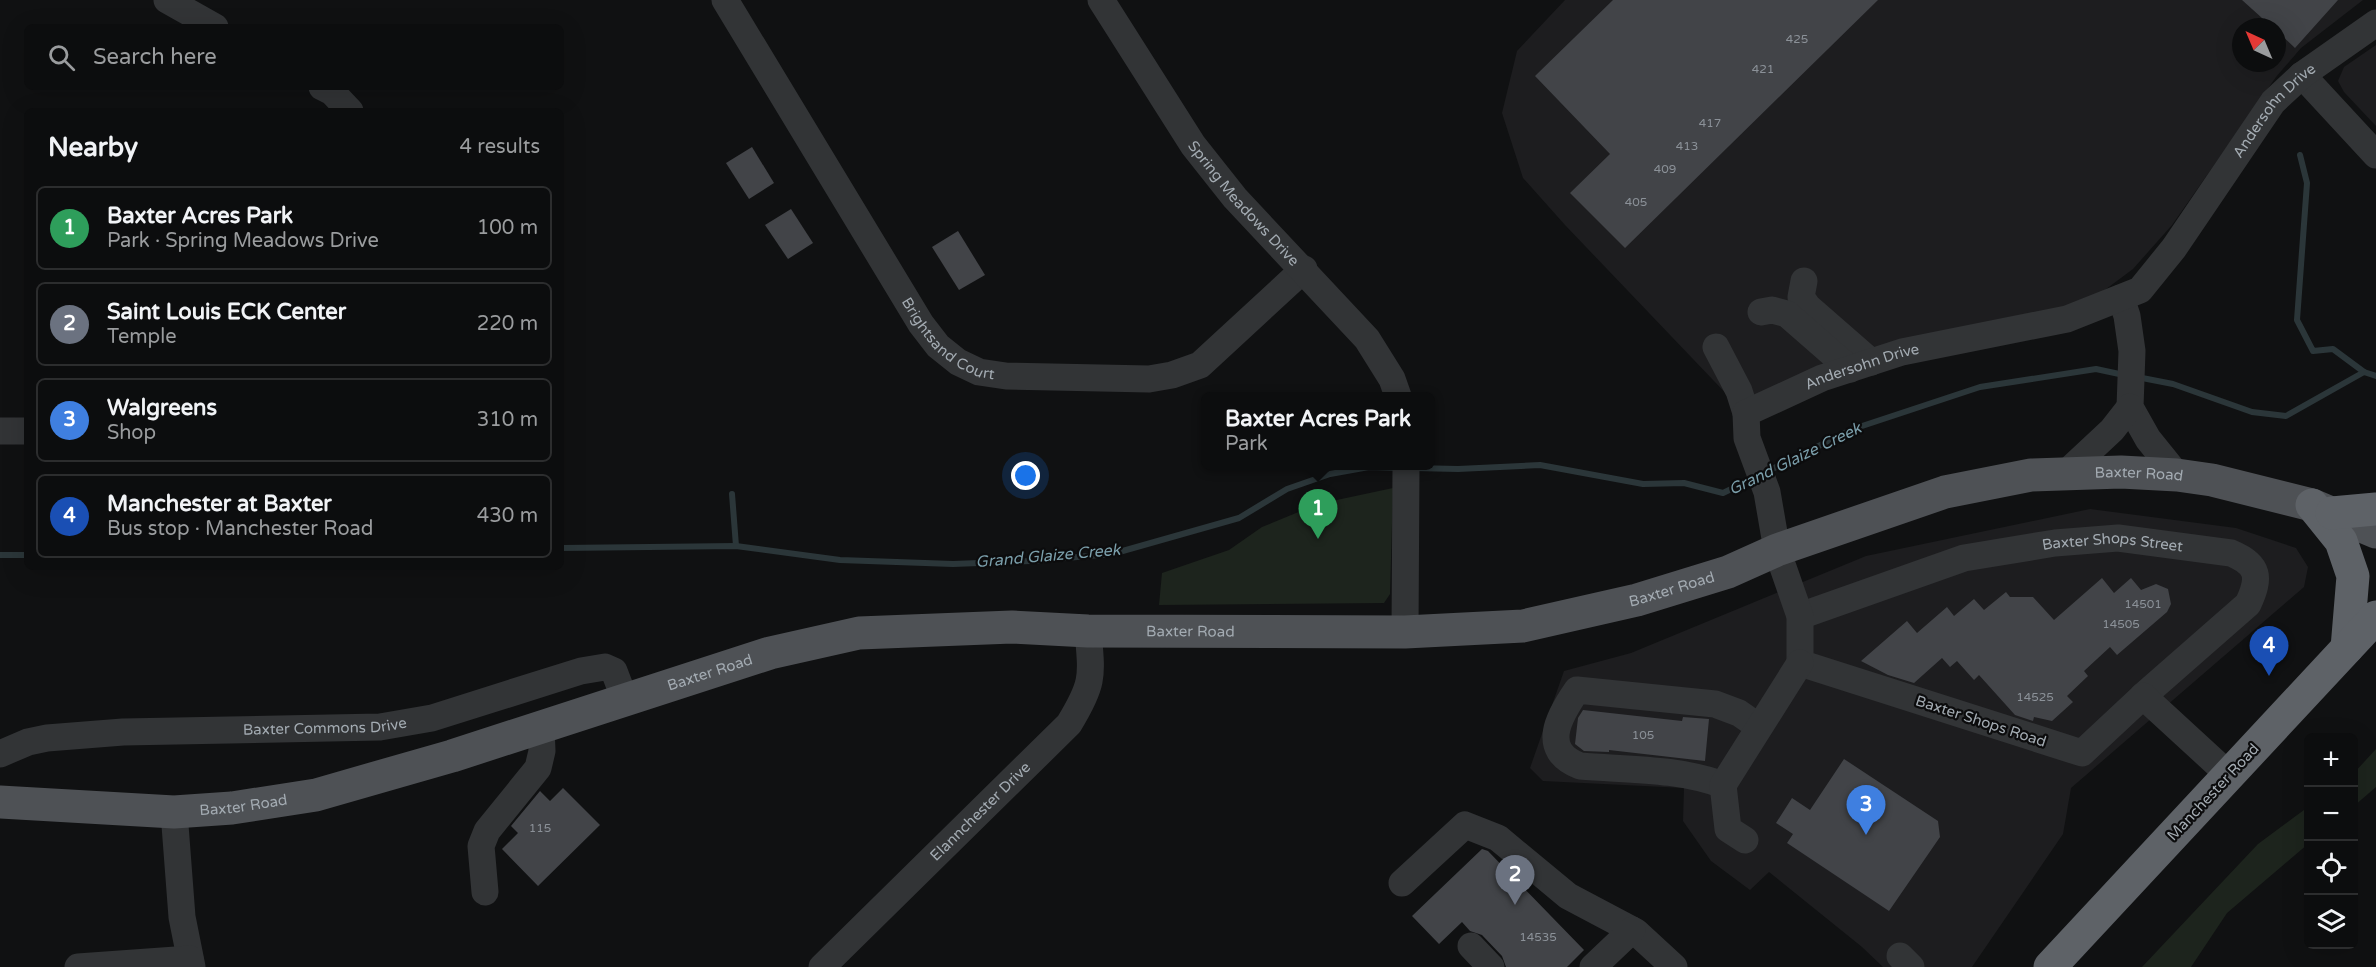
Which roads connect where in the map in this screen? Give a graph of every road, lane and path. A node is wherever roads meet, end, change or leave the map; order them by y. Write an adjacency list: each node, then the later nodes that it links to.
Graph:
1 (167, 0): 5 (street)
2 (725, 0): 10 (street, Brightsand Court)
3 (1101, 0): 10 (street, Spring Meadows Drive)
4 (2376, 22): 6 (street, Andersohn Drive)
5 (210, 24)
6 (2302, 75): 9 (street); 12 (street, Andersohn Drive)
7 (328, 90): 8 (street)
8 (347, 108)
9 (2376, 155)
10 (1304, 269): 16 (street, Spring Meadows Drive)
11 (1804, 281): 15 (street)
12 (2121, 298): 15 (street, Andersohn Drive); 17 (street)
13 (1761, 312): 15 (street)
14 (1716, 347): 18 (street)
15 (1860, 366): 18 (street, Andersohn Drive)
16 (1397, 392)
17 (2130, 407): 22 (street); 23 (street)
18 (1746, 425): 27 (street)
19 (0, 431): 20 (street)
20 (24, 431)
21 (1406, 470): 31 (street)
22 (2067, 472): 23 (main road, Baxter Road); 27 (main road, Baxter Road)
23 (2177, 475): 24 (main road, Baxter Road)
24 (2322, 509): 25 (highway); 26 (main road, Baxter Road); 32 (highway)
25 (2376, 509)
26 (2376, 532)
27 (1777, 550): 28 (street); 31 (main road, Baxter Road)
28 (1800, 616): 33 (street); 34 (street, Baxter Shops Street)
29 (2376, 617): 32 (highway, Manchester Road)
30 (1088, 631): 31 (main road, Baxter Road); 35 (main road, Baxter Road); 50 (street, Elannchester Drive)
31 (1405, 632)
32 (2362, 644): 39 (highway, Manchester Road)
33 (1800, 663): 34 (street, Baxter Shops Road); 37 (street)
34 (2143, 696): 39 (street)
35 (625, 700): 36 (main road, Baxter Road); 38 (street, Baxter Commons Drive)
36 (540, 727): 42 (main road, Baxter Road); 45 (street)
37 (1760, 727): 40 (street); 40 (street)
38 (0, 754)
39 (2229, 775): 54 (highway, Manchester Road)
40 (1722, 785): 43 (street)
41 (0, 802): 42 (main road, Baxter Road)
42 (174, 812): 48 (street)
43 (1745, 840)
44 (1402, 883): 46 (street)
45 (485, 892)
46 (1632, 930): 52 (street); 53 (street)
47 (1471, 946): 51 (street)
48 (191, 963): 49 (street)
49 (78, 967)
50 (822, 967)
51 (1491, 967)
52 (1593, 967)
53 (1674, 967)
54 (2050, 967)

